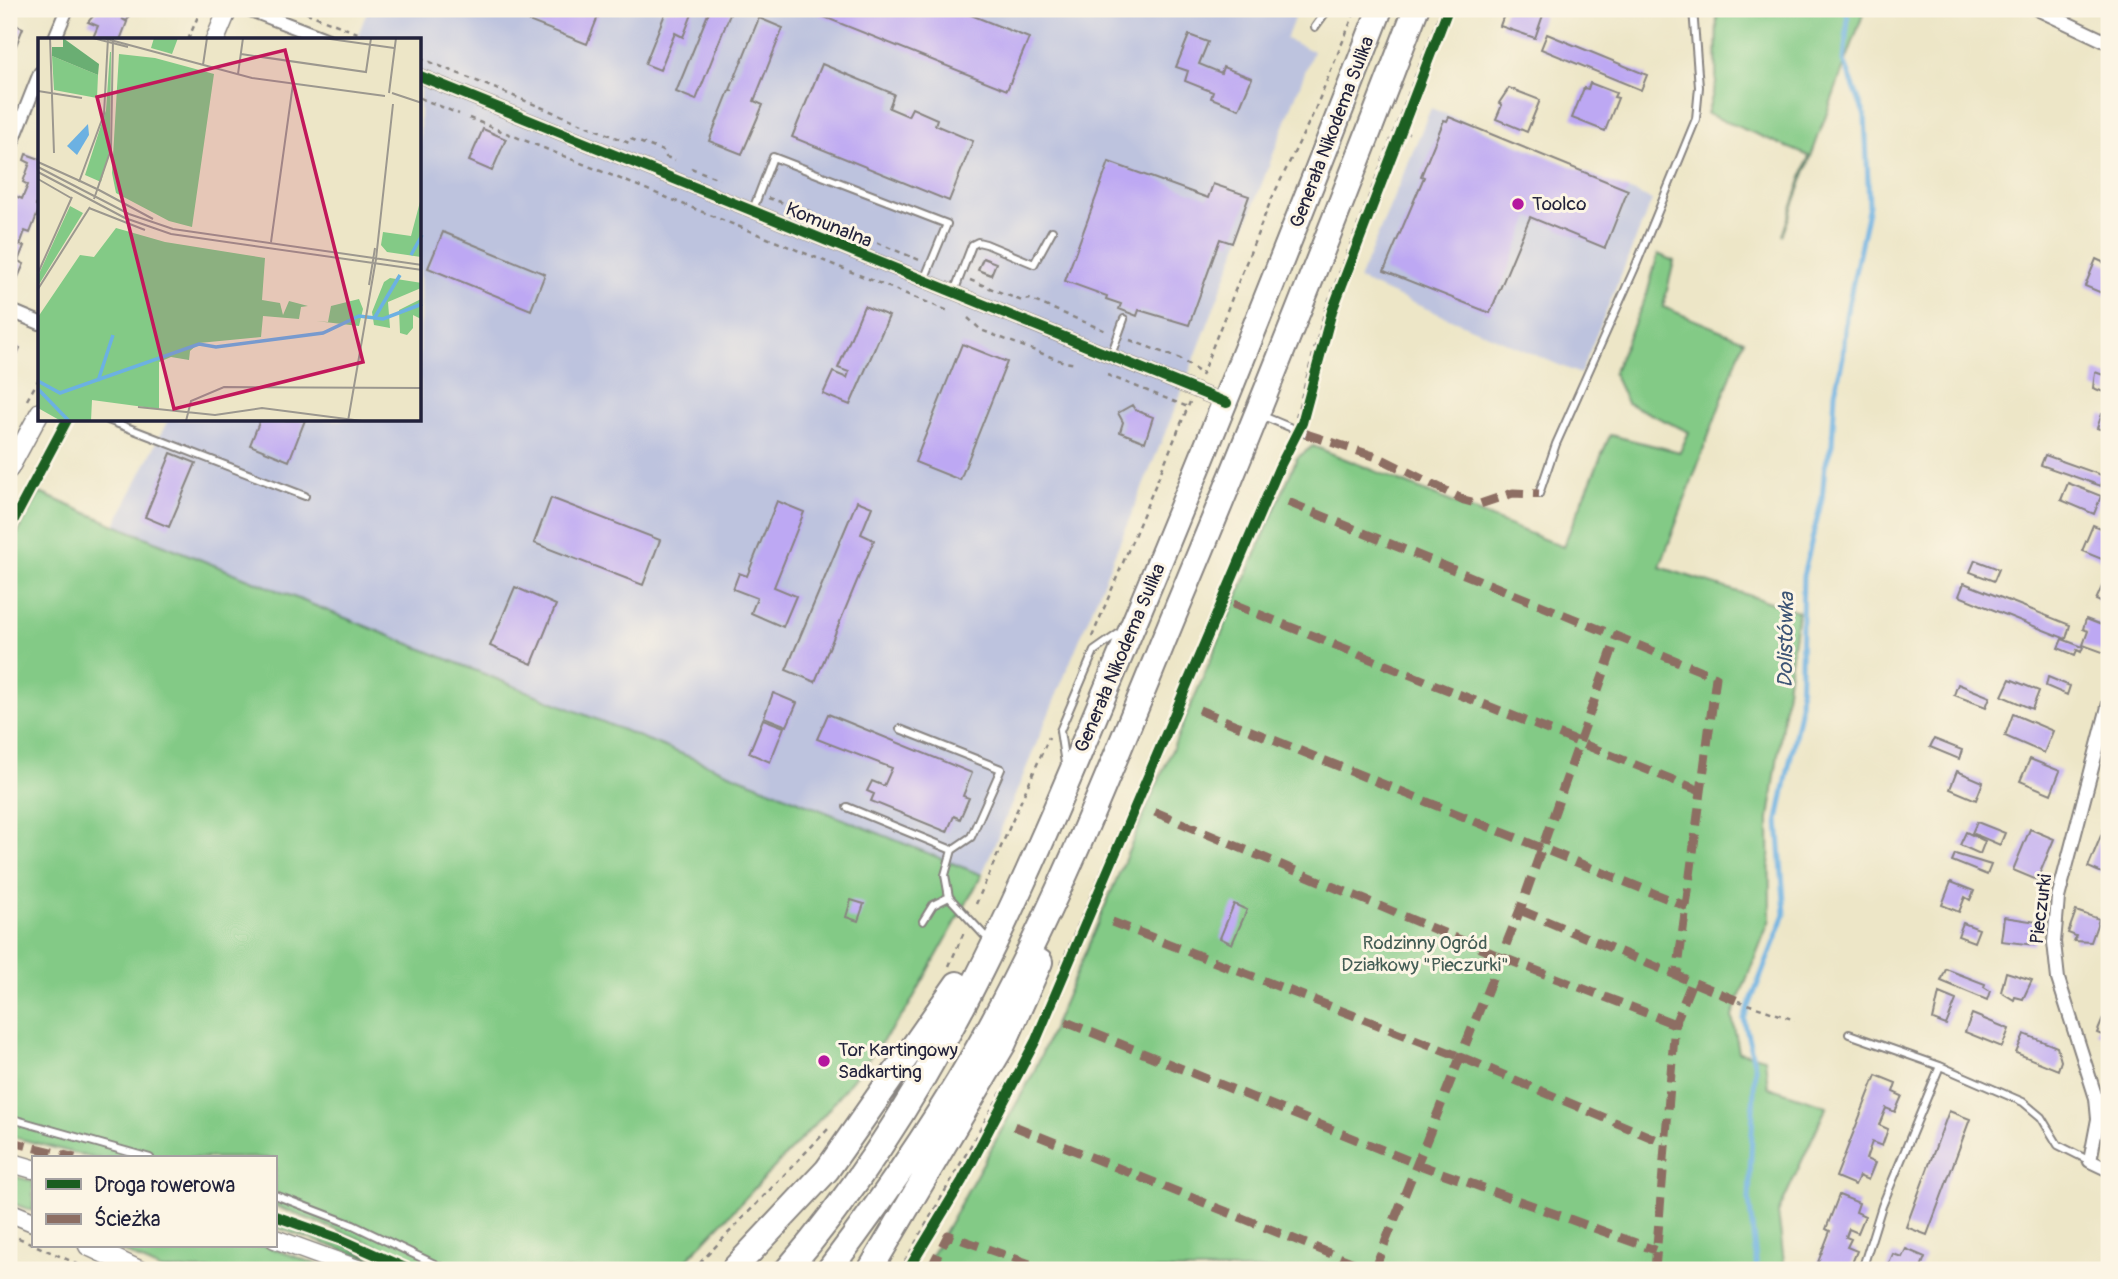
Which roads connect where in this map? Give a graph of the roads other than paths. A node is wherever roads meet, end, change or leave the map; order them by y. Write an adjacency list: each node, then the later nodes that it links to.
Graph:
1 (66, 9): 10 (street)
2 (228, 9): 11 (main road)
3 (248, 9): 12 (street)
4 (1328, 9): 9 (lane)
5 (1380, 9): 25 (highway, Generała Nikodema Sulika)
6 (1416, 9): 26 (highway, Generała Nikodema Sulika)
7 (1693, 9): 31 (lane)
8 (2036, 9): 13 (street)
9 (1315, 27)
10 (55, 38)
11 (216, 38)
12 (323, 38)
13 (2109, 43)
14 (422, 77): 17 (street, Komunalna)
15 (38, 79): 16 (street)
16 (9, 151)
17 (751, 213): 19 (street, Komunalna); 19 (lane)
18 (1052, 231): 20 (lane)
19 (923, 282): 20 (street, Komunalna)
20 (953, 294): 24 (street, Komunalna)
21 (9, 310): 23 (street)
22 (1124, 319): 24 (lane)
23 (38, 322)
24 (1110, 357): 25 (street, Komunalna)
25 (1227, 403): 37 (highway, Generała Nikodema Sulika)
26 (1258, 414): 29 (lane); 35 (highway, Generała Nikodema Sulika)
27 (38, 416): 30 (main road)
28 (112, 422): 32 (lane)
29 (1303, 433)
30 (9, 469)
31 (1539, 494)
32 (305, 496)
33 (2109, 703): 46 (street, Pieczurki)
34 (901, 729): 38 (lane)
35 (1108, 773): 60 (highway, Generała Nikodema Sulika); 61 (highway)
36 (847, 807): 38 (lane)
37 (1049, 826): 41 (highway); 59 (highway, Generała Nikodema Sulika)
38 (952, 850): 39 (lane)
39 (949, 897): 40 (lane); 41 (lane)
40 (923, 921)
41 (975, 931): 58 (highway)
42 (1849, 1034): 43 (lane)
43 (1940, 1066): 46 (lane); 62 (lane)
44 (9, 1118): 45 (lane)
45 (143, 1156)
46 (2090, 1161): 49 (street)
47 (9, 1162): 48 (main road)
48 (32, 1169)
49 (2109, 1170)
50 (276, 1195): 57 (lane)
51 (9, 1212): 52 (main road)
52 (32, 1222)
53 (276, 1239): 56 (main road)
54 (92, 1248): 55 (main road)
55 (139, 1270)
56 (360, 1270)
57 (447, 1270)
58 (733, 1270)
59 (788, 1270)
60 (829, 1270)
61 (870, 1270)
62 (1862, 1270)

